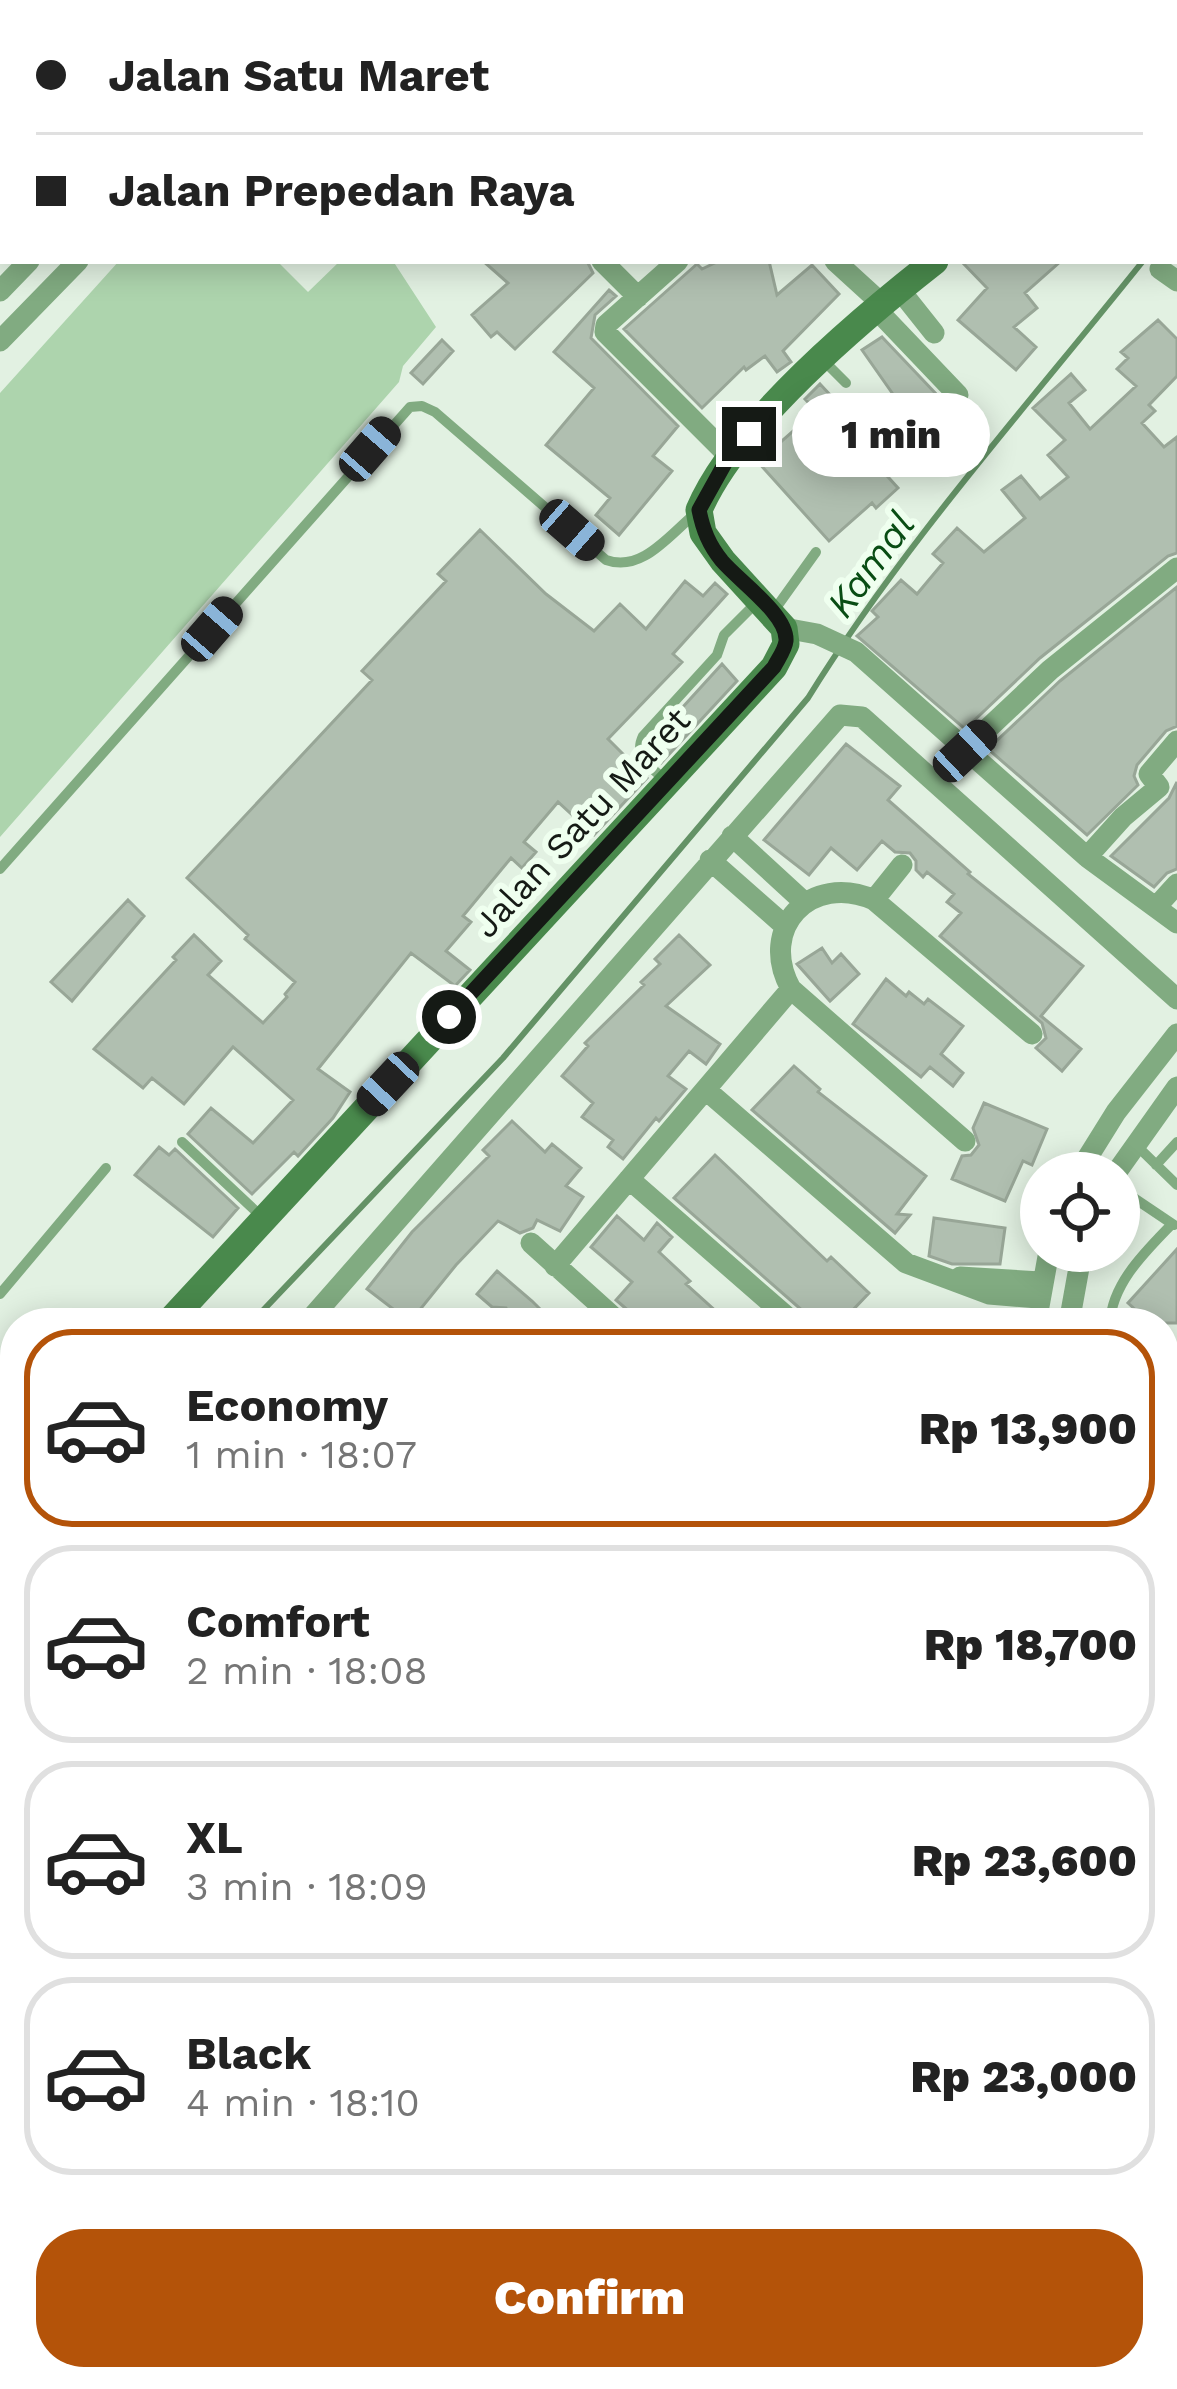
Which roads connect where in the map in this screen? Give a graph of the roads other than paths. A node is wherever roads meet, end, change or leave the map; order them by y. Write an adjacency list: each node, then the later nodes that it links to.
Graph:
1 (26, 264): 7 (street)
2 (75, 264): 11 (street)
3 (605, 264): 8 (street)
4 (675, 264): 8 (street)
5 (840, 264): 9 (street)
6 (930, 264): 9 (street)
7 (0, 291)
8 (638, 297): 15 (street)
9 (885, 300): 10 (street); 12 (street); 14 (street)
10 (934, 333)
11 (0, 341)
12 (823, 360): 13 (lane); 15 (street)
13 (846, 383)
14 (958, 395)
15 (729, 456): 16 (street)
16 (699, 510): 19 (street); 27 (lane)
17 (816, 551): 19 (lane)
18 (1177, 568): 21 (street)
19 (772, 613): 21 (street); 22 (street, Jalan Satu Maret); 22 (lane)
20 (1177, 741): 24 (street)
21 (965, 751): 24 (street)
22 (667, 782): 51 (street, Jalan Satu Maret)
23 (732, 836): 25 (street); 30 (street); 35 (street)
24 (1087, 857): 31 (street)
25 (710, 860): 33 (street); 60 (street)
26 (902, 865): 29 (street)
27 (0, 869)
28 (1177, 884): 31 (street)
29 (874, 900): 30 (street); 36 (street)
30 (805, 903): 33 (street)
31 (1157, 906): 32 (street)
32 (1177, 923)
33 (785, 926): 34 (street)
34 (791, 989): 39 (street); 40 (street)
35 (1177, 999)
36 (1032, 1034)
37 (1177, 1034): 44 (street)
38 (1177, 1087): 43 (street)
39 (706, 1090): 48 (street); 57 (street)
40 (965, 1141)
41 (182, 1142): 51 (lane)
42 (1177, 1142): 46 (lane)
43 (1135, 1144): 45 (street); 46 (lane)
44 (1091, 1152)
45 (1130, 1152)
46 (1156, 1165): 49 (lane)
47 (106, 1168): 58 (lane)
48 (629, 1179): 54 (street); 62 (street)
49 (1177, 1185)
50 (1140, 1202): 52 (lane)
51 (263, 1218): 59 (street, Jalan Satu Maret)
52 (1175, 1225): 65 (lane)
53 (531, 1244): 54 (street)
54 (555, 1266): 61 (street)
55 (1043, 1272): 57 (street)
56 (1078, 1272): 64 (street)
57 (1039, 1290): 63 (street)
58 (0, 1294)
59 (182, 1308)
60 (329, 1308)
61 (603, 1308)
62 (777, 1308)
63 (1037, 1308)
64 (1072, 1308)
65 (1111, 1308)

